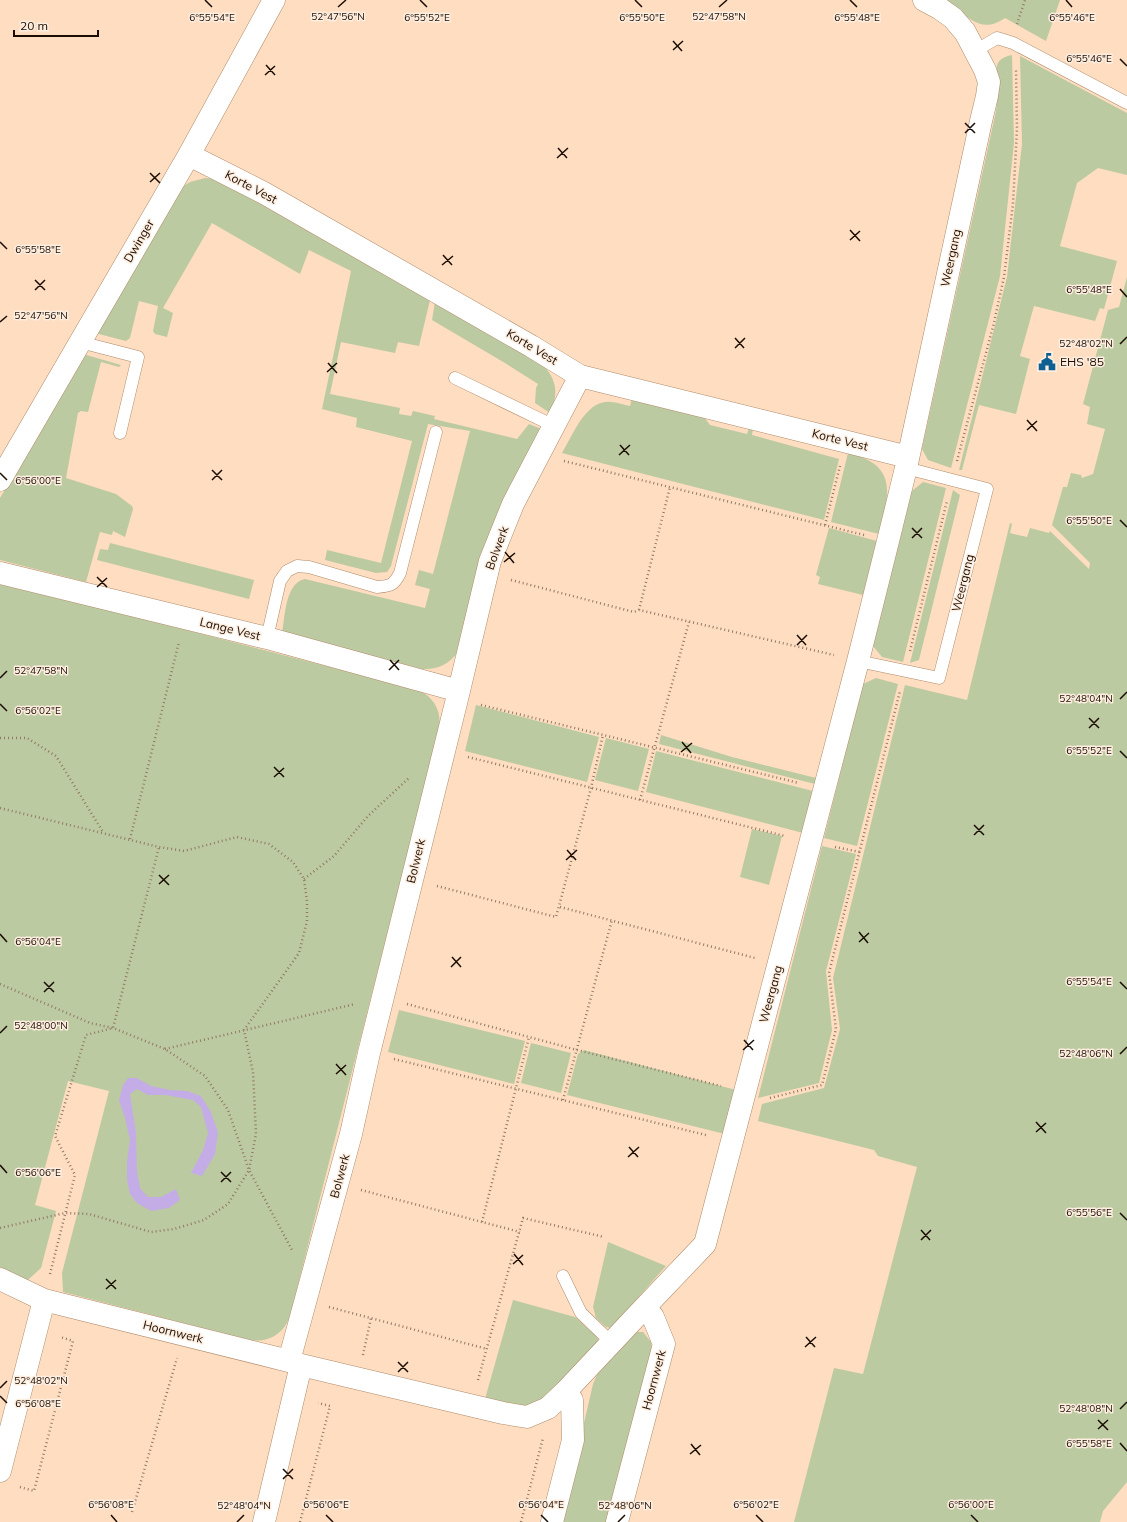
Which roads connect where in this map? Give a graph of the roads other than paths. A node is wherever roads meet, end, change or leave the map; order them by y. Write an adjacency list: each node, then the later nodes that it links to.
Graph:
1 (274, 0): 5 (street, Dwinger)
2 (924, 0): 3 (street, Weergang)
3 (975, 51): 4 (lane); 12 (street, Weergang)
4 (1127, 103)
5 (189, 155): 6 (street, Dwinger); 7 (street, Korte Vest)
6 (80, 342): 11 (lane); 13 (street, Dwinger)
7 (580, 376): 9 (street, Bolwerk); 12 (street, Korte Vest)
8 (455, 378): 9 (lane)
9 (554, 426): 17 (street, Bolwerk)
10 (436, 432): 15 (lane)
11 (120, 433)
12 (907, 462): 16 (street, Weergang); 16 (lane, Weergang)
13 (0, 480)
14 (0, 573): 15 (street, Lange Vest)
15 (267, 638): 17 (street, Lange Vest)
16 (858, 661): 21 (street, Weergang)
17 (458, 695): 23 (street, Bolwerk)
18 (563, 1276): 22 (lane)
19 (0, 1279): 20 (street, Hoornwerk)
20 (44, 1300): 23 (street, Hoornwerk); 25 (street)
21 (645, 1307): 22 (street, Hoornwerk); 28 (street, Hoornwerk)
22 (612, 1342): 24 (street, Hoornwerk)
23 (295, 1363): 24 (street, Hoornwerk); 26 (street)
24 (566, 1391): 27 (street)
25 (7, 1479)
26 (264, 1522)
27 (552, 1522)
28 (617, 1522)

